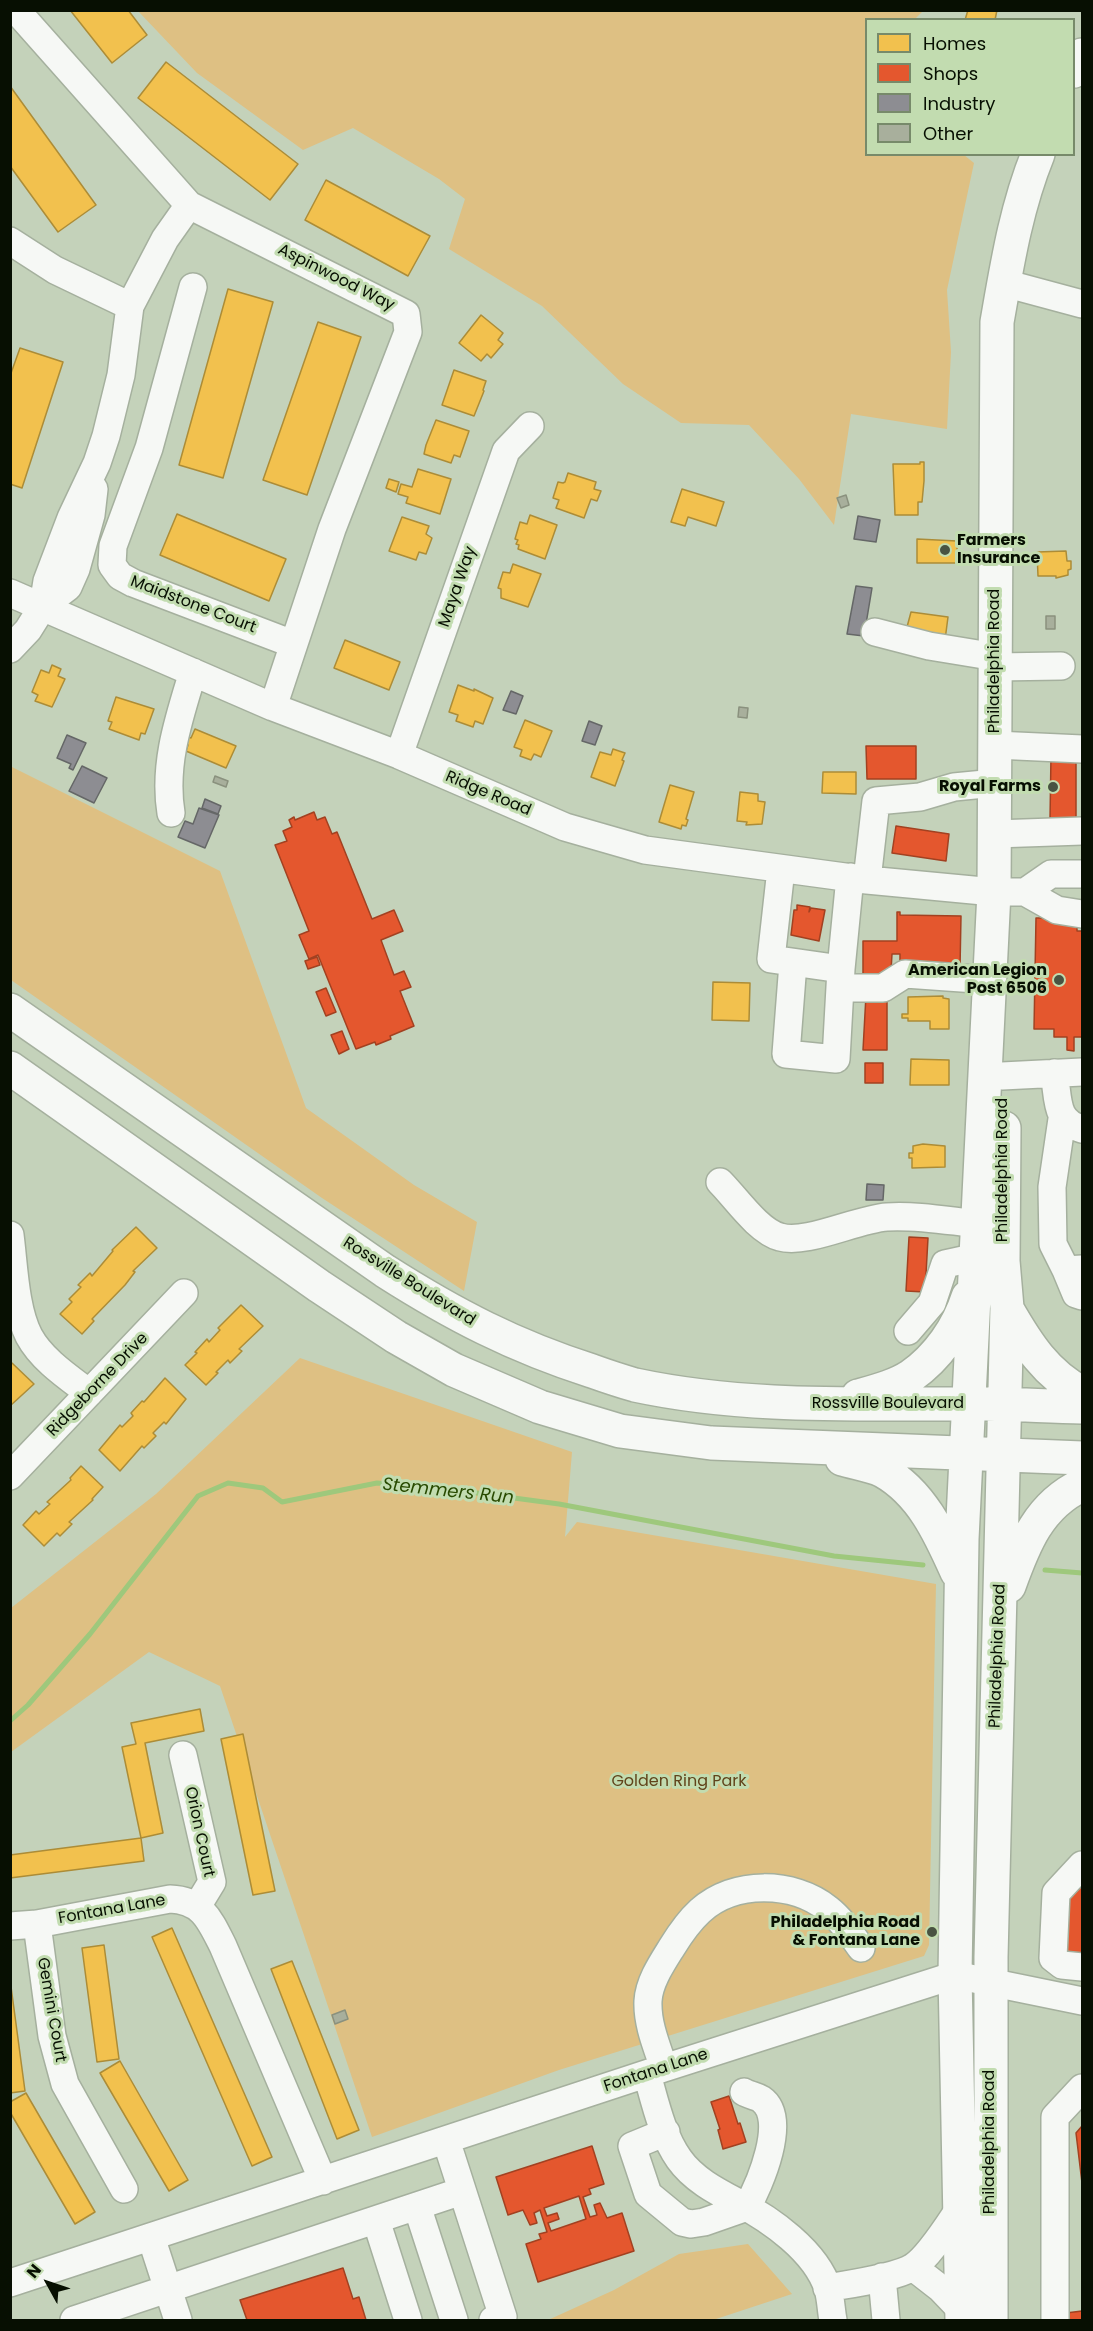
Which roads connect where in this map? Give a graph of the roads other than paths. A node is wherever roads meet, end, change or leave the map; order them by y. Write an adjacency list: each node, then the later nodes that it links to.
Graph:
1 (16, 10): 5 (street, Aspinwood Way)
2 (1083, 55): 3 (main road)
3 (1075, 70)
4 (1037, 156): 7 (main road, Philadelphia Road)
5 (189, 205): 10 (street); 17 (street, Aspinwood Way)
6 (10, 241): 10 (street)
7 (1004, 283): 9 (street); 19 (main road, Philadelphia Road)
8 (193, 287): 13 (street, Maidstone Court)
9 (1081, 299)
10 (130, 306): 12 (street)
11 (530, 426): 25 (street, Maya Way)
12 (106, 436): 13 (street); 15 (street)
13 (149, 448): 17 (street, Maidstone Court)
14 (10, 593): 15 (street, Ridge Road)
15 (43, 606): 18 (street); 21 (street, Ridge Road)
16 (875, 632): 19 (street)
17 (293, 644): 22 (street, Aspinwood Way)
18 (10, 649)
19 (996, 662): 20 (street); 23 (main road, Philadelphia Road)
20 (1061, 666)
21 (192, 672): 22 (street, Ridge Road); 27 (street)
22 (273, 707): 25 (street, Ridge Road)
23 (995, 745): 24 (street); 26 (main road, Philadelphia Road)
24 (1083, 750)
25 (399, 755): 30 (street, Ridge Road)
26 (995, 783): 29 (main road, Philadelphia Road); 32 (street)
27 (171, 813)
28 (1083, 831): 29 (street)
29 (994, 834): 33 (main road, Philadelphia Road)
30 (782, 869): 32 (street, Ridge Road); 35 (street)
31 (1083, 874): 33 (street)
32 (859, 879): 33 (street, Ridge Road); 36 (street)
33 (1009, 892): 34 (street); 37 (main road, Philadelphia Road)
34 (1083, 914)
35 (793, 963): 36 (street); 36 (street)
36 (840, 978): 37 (street)
37 (990, 986): 42 (main road, Philadelphia Road); 45 (main road, Philadelphia Road)
38 (10, 1010): 56 (main road, Rossville Boulevard)
39 (10, 1068): 59 (main road)
40 (1083, 1072): 41 (street)
41 (1054, 1073): 42 (street); 43 (street)
42 (1002, 1076): 51 (main road, Philadelphia Road)
43 (1072, 1124): 48 (street)
44 (720, 1182): 45 (street)
45 (979, 1224): 47 (main road, Philadelphia Road)
46 (10, 1235): 53 (street)
47 (976, 1264): 52 (street); 55 (main road, Philadelphia Road); 56 (main road)
48 (1074, 1270): 50 (street)
49 (184, 1293): 53 (street, Ridgeborne Drive)
50 (1083, 1296)
51 (1007, 1308): 54 (main road); 57 (main road, Philadelphia Road)
52 (908, 1331)
53 (89, 1393): 63 (street, Ridgeborne Drive)
54 (1083, 1393)
55 (968, 1404): 56 (main road, Rossville Boulevard); 57 (main road, Rossville Boulevard); 60 (main road, Philadelphia Road)
56 (824, 1405)
57 (1005, 1405): 58 (main road, Rossville Boulevard); 61 (main road, Philadelphia Road)
58 (1083, 1407)
59 (791, 1446): 60 (main road); 65 (main road)
60 (965, 1453): 61 (main road); 65 (main road, Philadelphia Road)
61 (1004, 1454): 62 (main road); 66 (main road, Philadelphia Road)
62 (1083, 1458)
63 (10, 1476)
64 (1083, 1485): 66 (main road)
65 (961, 1581): 73 (main road, Philadelphia Road)
66 (999, 1616): 74 (main road, Philadelphia Road)
67 (183, 1755): 69 (street, Orion Court)
68 (1083, 1865): 72 (street)
69 (198, 1905): 70 (street, Fontana Lane); 81 (street)
70 (24, 1924): 82 (street, Gemini Court)
71 (861, 1947): 76 (street)
72 (1083, 1967)
73 (955, 1975): 74 (street, Fontana Lane); 76 (street, Fontana Lane); 86 (main road, Philadelphia Road)
74 (991, 1982): 75 (street, Fontana Lane); 94 (main road, Philadelphia Road)
75 (1083, 2001)
76 (655, 2071): 79 (street); 80 (street, Fontana Lane)
77 (1083, 2088): 102 (street)
78 (744, 2092): 85 (street)
79 (666, 2132): 85 (street); 85 (street)
80 (446, 2140): 81 (street, Fontana Lane); 83 (street)
81 (323, 2181): 88 (street, Fontana Lane)
82 (124, 2188)
83 (462, 2191): 84 (street); 99 (street)
84 (417, 2206): 87 (street); 98 (street)
85 (747, 2207): 92 (street)
86 (960, 2208): 89 (street); 94 (main road, Philadelphia Road)
87 (376, 2220): 93 (street); 97 (street)
88 (151, 2237): 91 (street, Fontana Lane); 93 (street)
89 (913, 2267): 90 (street); 94 (street)
90 (882, 2277): 92 (street); 101 (street)
91 (10, 2283)
92 (827, 2288): 100 (street)
93 (168, 2289): 95 (street); 96 (street)
94 (971, 2317)
95 (74, 2320)
96 (178, 2320)
97 (408, 2320)
98 (454, 2320)
99 (493, 2320)
100 (833, 2320)
101 (883, 2320)
102 (1055, 2320)

